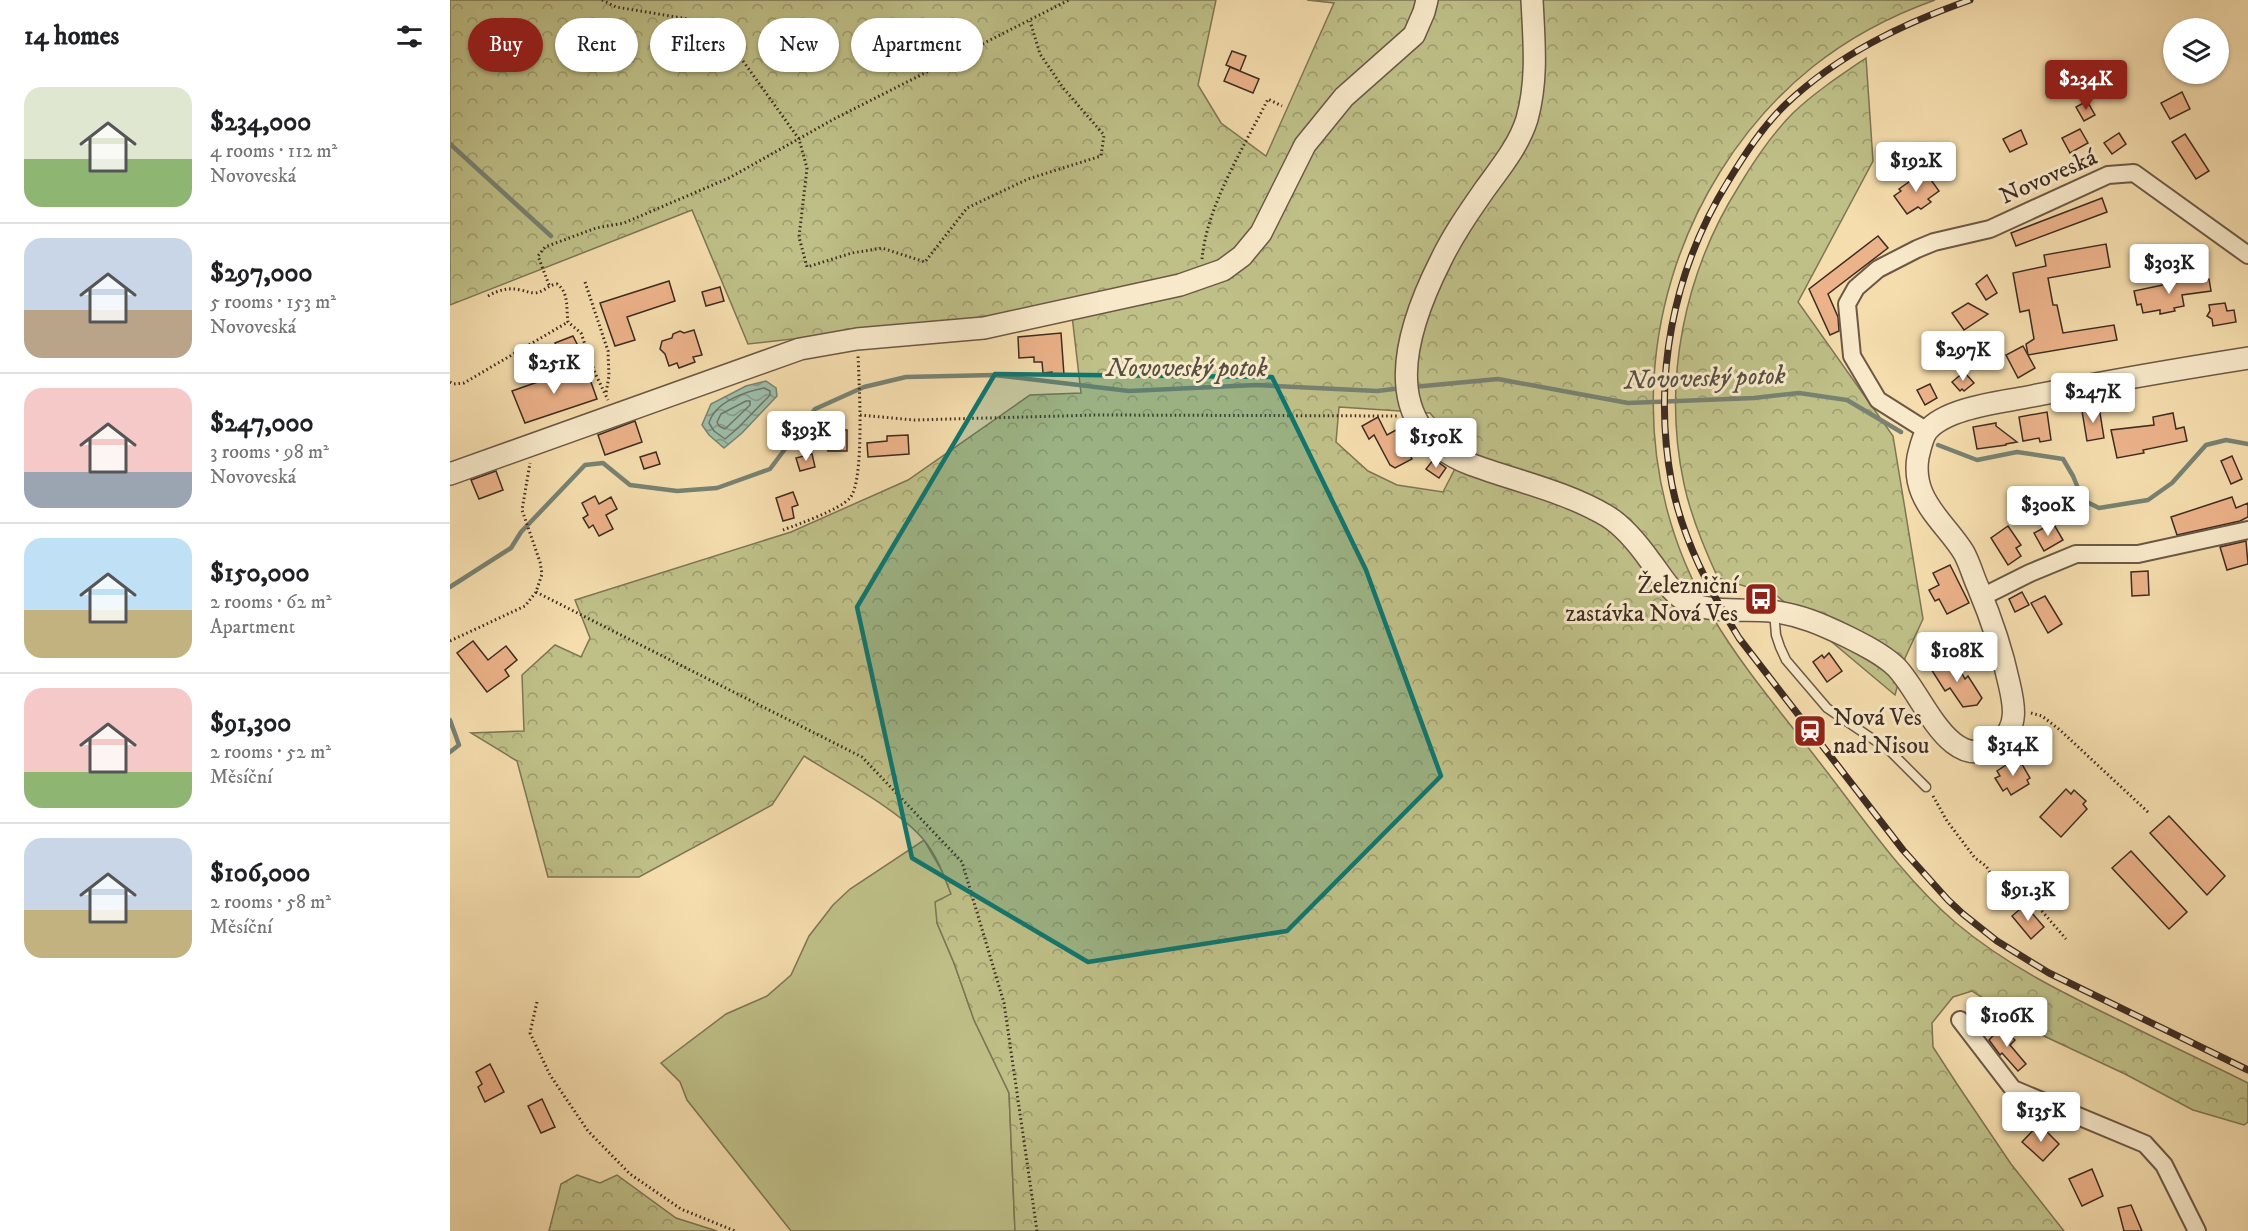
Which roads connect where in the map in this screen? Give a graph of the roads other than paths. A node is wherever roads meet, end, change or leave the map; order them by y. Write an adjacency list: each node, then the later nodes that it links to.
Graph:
1 (1427, 0): 6 (street)
2 (1533, 0): 9 (street)
3 (2248, 255): 5 (street, Novoveská)
4 (2248, 358): 5 (street)
5 (1927, 431): 8 (street)
6 (450, 474)
7 (2248, 530): 8 (street)
8 (1982, 597): 9 (street)
9 (1774, 612): 10 (lane)
10 (1926, 787)
11 (1960, 1020): 12 (street)
12 (2197, 1231)

